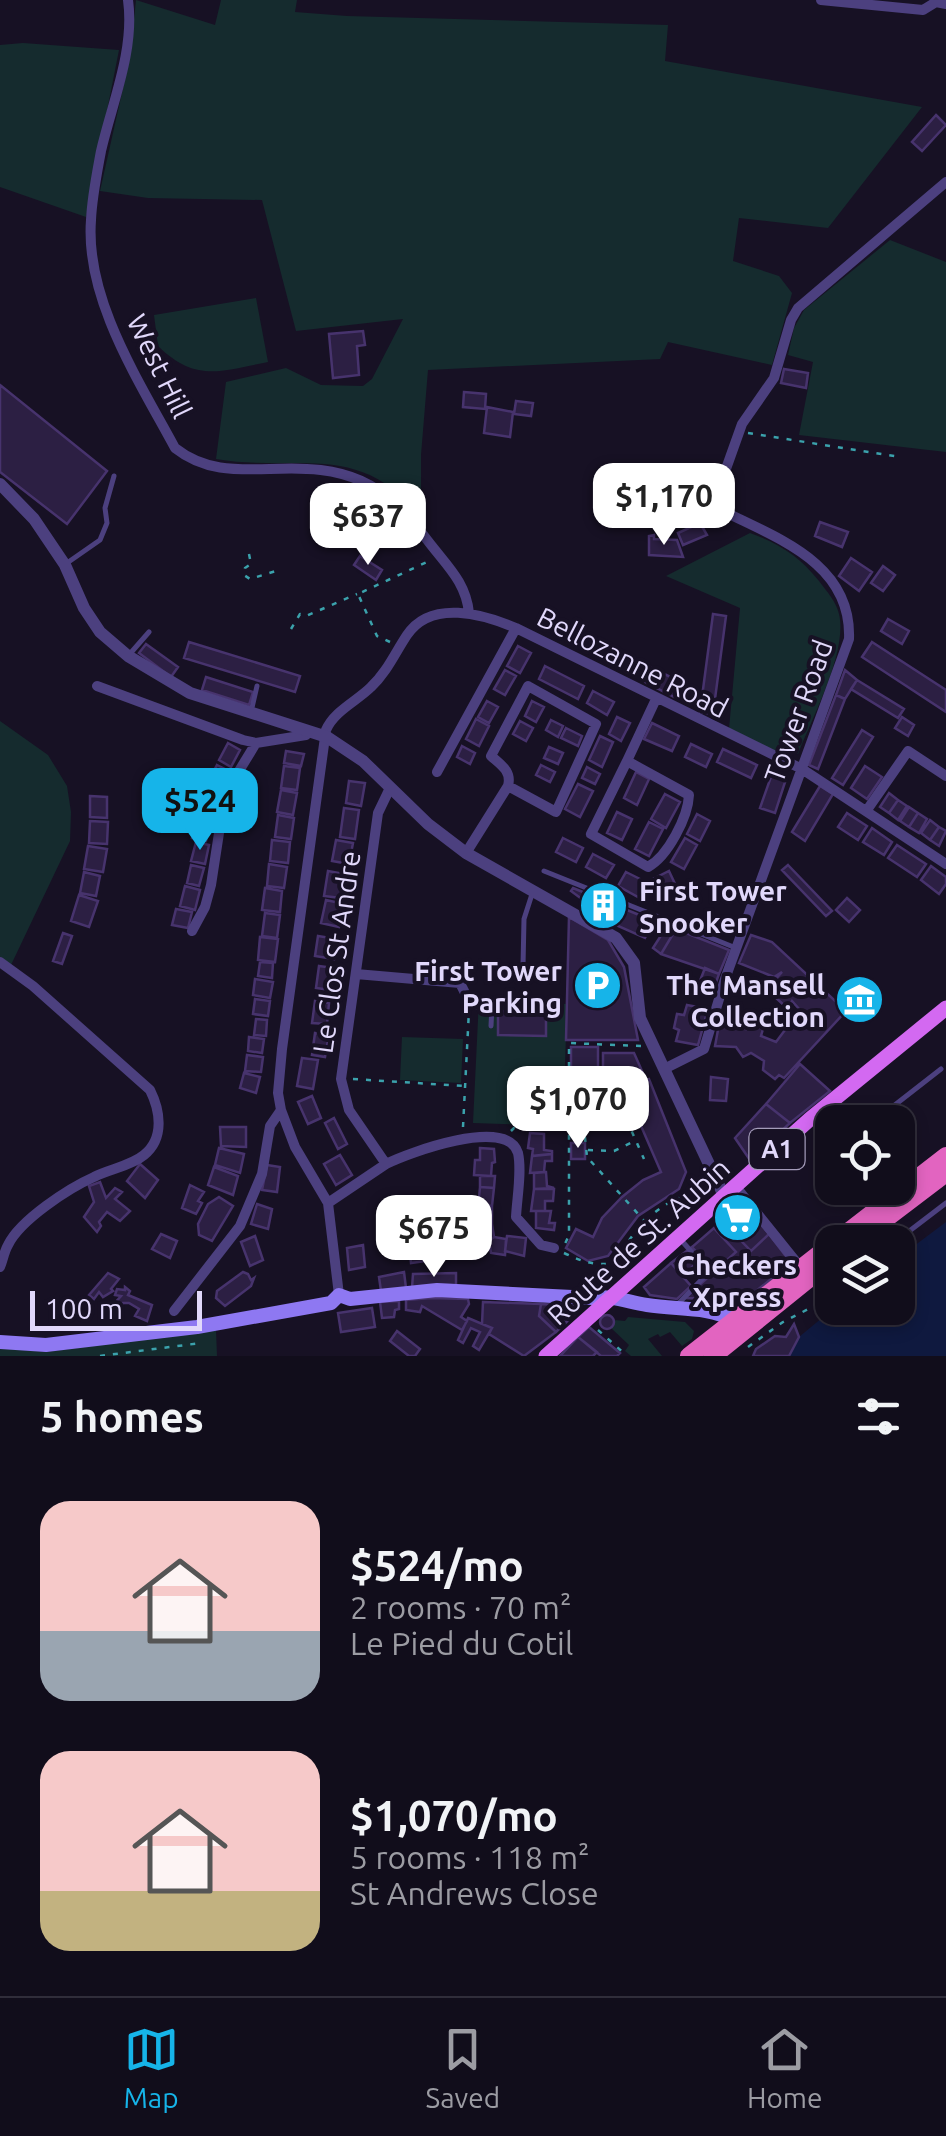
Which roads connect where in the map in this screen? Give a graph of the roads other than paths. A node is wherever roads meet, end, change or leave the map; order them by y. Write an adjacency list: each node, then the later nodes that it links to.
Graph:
1 (128, 0): 8 (street, West Hill)
2 (821, 0): 3 (street)
3 (946, 4)
4 (946, 182): 20 (street, Tower Road)
5 (114, 476): 7 (lane)
6 (0, 484): 7 (street)
7 (65, 564): 11 (street)
8 (468, 613): 9 (street, Bellozanne Road); 17 (street, Bellozanne Road)
9 (516, 628): 14 (street, Bellozanne Road); 21 (street)
10 (149, 632): 11 (lane)
11 (128, 656): 15 (street)
12 (97, 686): 18 (street)
13 (257, 686): 15 (lane)
14 (656, 699): 19 (street); 20 (street, Bellozanne Road)
15 (250, 714): 16 (street)
16 (310, 731): 17 (street); 18 (street)
17 (327, 737): 24 (street); 41 (street)
18 (256, 743): 30 (street)
19 (627, 761): 19 (street)
20 (802, 769): 25 (street, Bellozanne Road); 31 (street, Tower Road)
21 (437, 772)
22 (946, 776): 25 (street)
23 (508, 786): 23 (street); 26 (street)
24 (390, 788): 26 (street); 34 (street, Le Clos St Andre)
25 (867, 810): 27 (street, Bellozanne Road)
26 (466, 853): 29 (street)
27 (946, 864)
28 (544, 872): 31 (lane)
29 (533, 890): 33 (lane); 38 (street)
30 (192, 931)
31 (737, 948): 38 (street, Tower Road)
32 (0, 962): 54 (street)
33 (523, 966)
34 (356, 974): 35 (street); 43 (street, Le Clos St Andre)
35 (474, 1003): 37 (lane)
36 (946, 1008): 45 (main road, Route de St. Aubin / A1)
37 (491, 1026)
38 (664, 1069): 45 (street)
39 (941, 1069): 40 (lane)
40 (895, 1105)
41 (281, 1110): 46 (street); 60 (street)
42 (946, 1156): 48 (highway)
43 (386, 1164): 46 (street); 52 (street)
44 (946, 1173): 49 (highway)
45 (727, 1191): 51 (main road, Route de St. Aubin / A1); 55 (street)
46 (328, 1202): 57 (street)
47 (946, 1203): 50 (lane)
48 (857, 1225)
49 (878, 1225)
50 (915, 1227)
51 (673, 1242): 58 (main road, Route de St. Aubin / A1); 59 (lane)
52 (558, 1250)
53 (815, 1258): 55 (highway)
54 (0, 1267)
55 (802, 1268): 61 (highway)
56 (815, 1274): 61 (highway)
57 (339, 1295): 58 (main road); 62 (main road)
58 (612, 1295): 59 (main road); 63 (main road, Route de St. Aubin / A1)
59 (675, 1308): 61 (main road)
60 (174, 1311)
61 (743, 1332): 64 (highway); 65 (highway)
62 (0, 1342)
63 (546, 1356)
64 (689, 1356)
65 (714, 1356)

